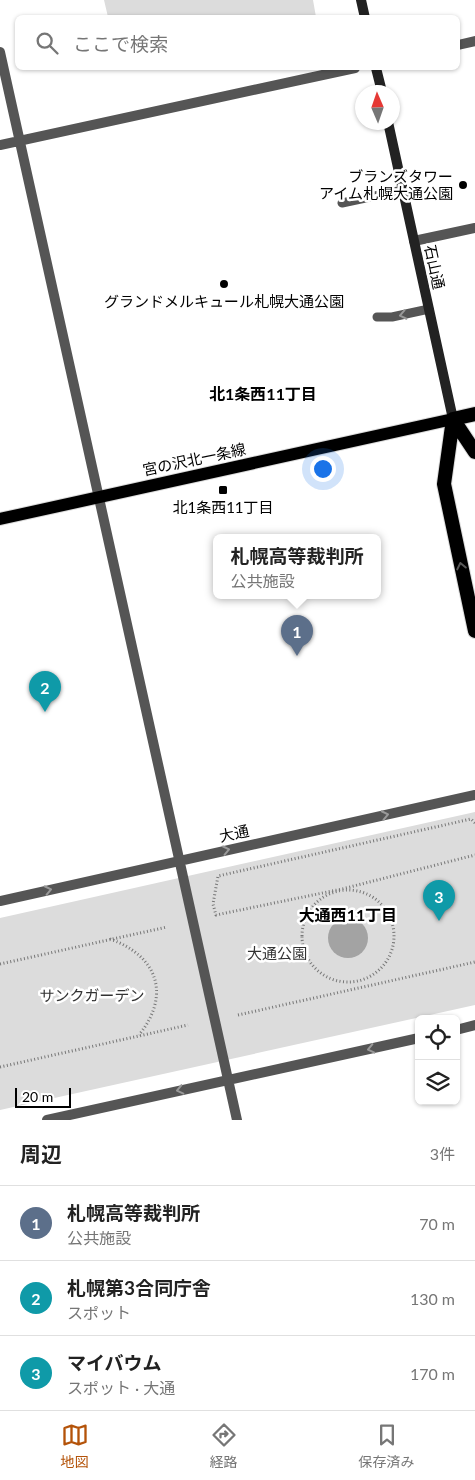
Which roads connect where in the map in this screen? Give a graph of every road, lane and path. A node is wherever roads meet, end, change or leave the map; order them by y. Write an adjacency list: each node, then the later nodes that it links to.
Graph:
1 (361, 0): 2 (main road)
2 (364, 15)
3 (475, 41): 4 (street)
4 (460, 45)
5 (0, 52): 10 (street)
6 (346, 70): 10 (street)
7 (376, 70): 8 (main road)
8 (380, 85)
9 (390, 130): 12 (main road, 石山通)
10 (20, 141): 11 (street); 21 (street)
11 (0, 145)
12 (403, 190): 13 (lane); 15 (main road, 石山通)
13 (342, 203)
14 (475, 228): 15 (street)
15 (414, 241): 16 (main road, 石山通)
16 (429, 309): 17 (lane, one-way to 17); 19 (main road, 石山通)
17 (377, 317)
18 (475, 414): 19 (highway)
19 (453, 419): 20 (highway); 21 (main road, 宮の沢北一条線); 23 (highway, one-way to 19)
20 (475, 452)
21 (98, 497): 22 (main road, 宮の沢北一条線); 27 (street)
22 (0, 519)
23 (475, 631)
24 (475, 795): 27 (street, 大通, one-way to 24)
25 (475, 823): 28 (path)
26 (475, 855): 28 (path)
27 (179, 861): 29 (street, 大通, one-way to 27); 41 (street)
28 (342, 889): 28 (path)
29 (0, 901)
30 (167, 927): 31 (path)
31 (110, 939): 33 (path); 38 (path)
32 (475, 962): 34 (path)
33 (0, 964)
34 (238, 1014)
35 (188, 1025): 38 (path)
36 (475, 1026): 37 (street)
37 (460, 1029)
38 (138, 1036): 40 (path)
39 (415, 1039): 41 (street, one-way to 41)
40 (0, 1067)
41 (228, 1080): 42 (street, one-way to 42); 43 (street)
42 (47, 1120)
43 (237, 1120)

